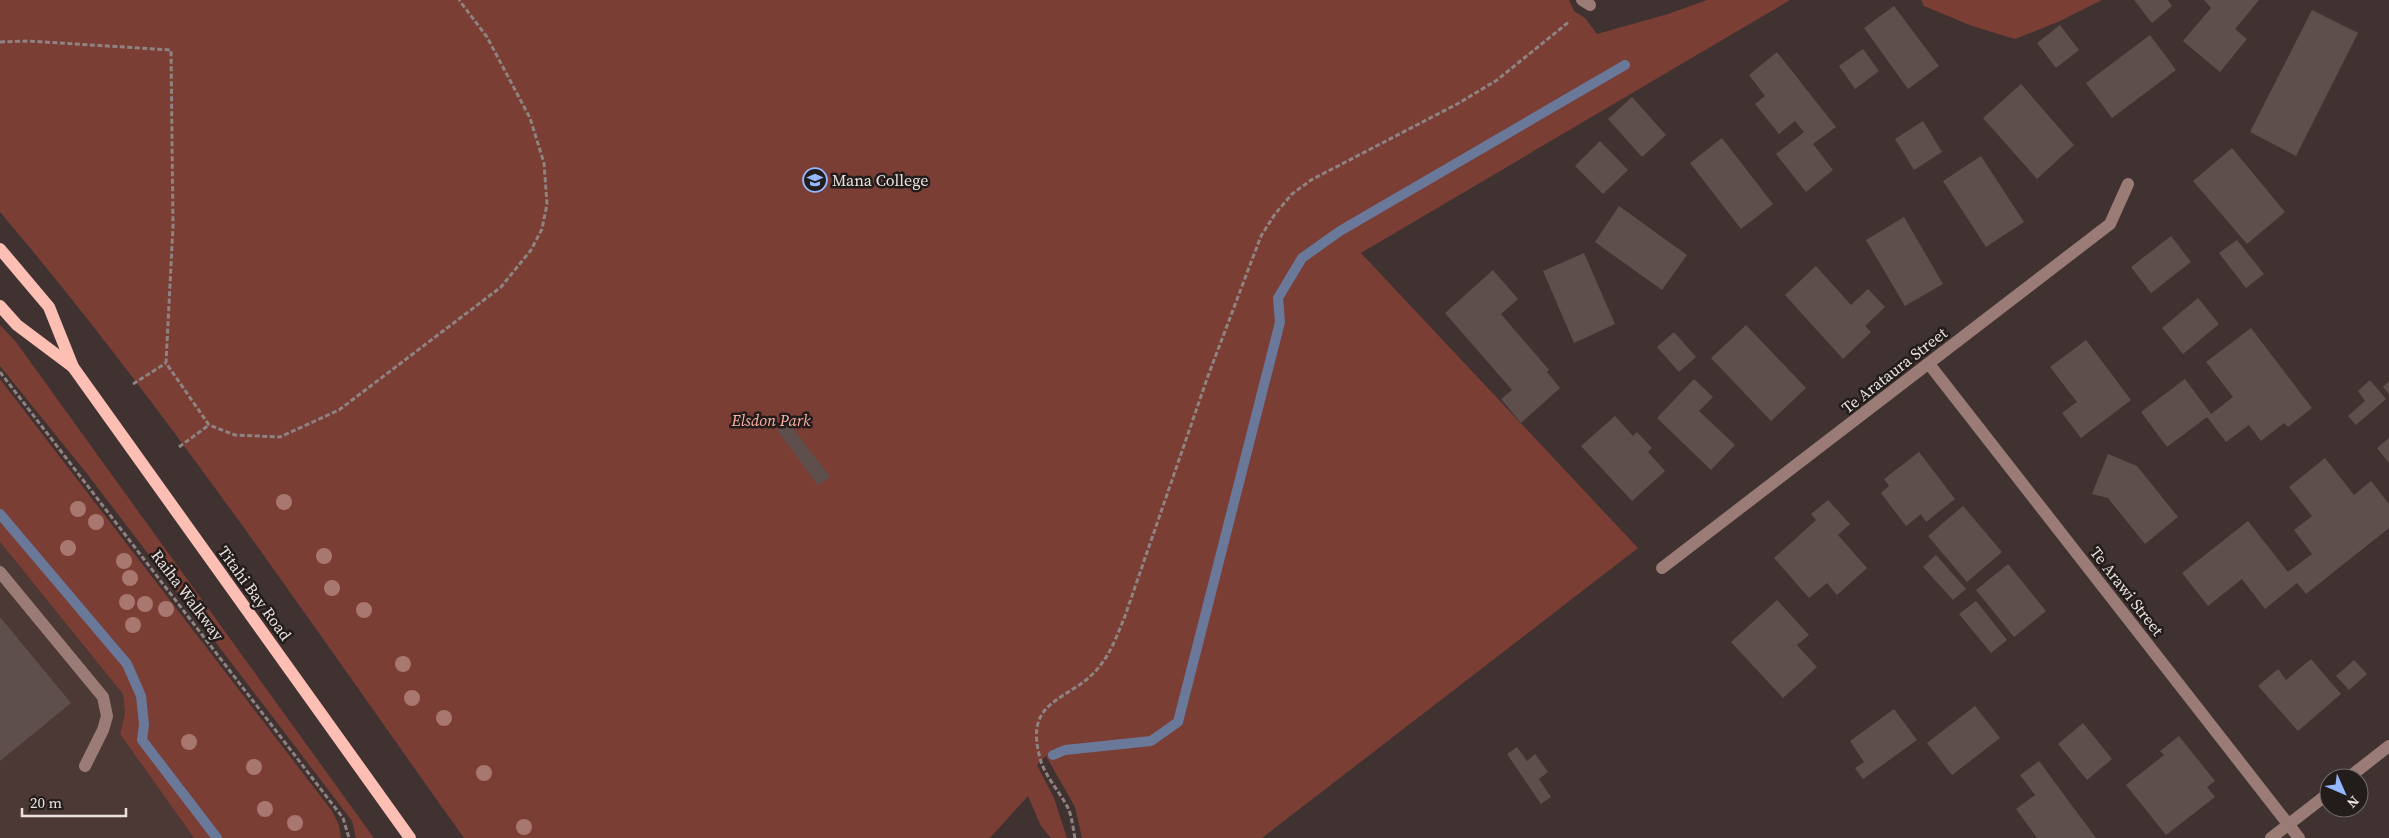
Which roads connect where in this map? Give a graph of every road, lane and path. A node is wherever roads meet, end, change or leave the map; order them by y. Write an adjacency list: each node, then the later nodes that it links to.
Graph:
1 (460, 0): 12 (path)
2 (1586, 3): 23 (path)
3 (0, 42): 7 (path)
4 (2128, 184): 8 (street, Te Arataura Street)
5 (0, 249): 9 (main road, Titahi Bay Road)
6 (0, 306): 9 (main road, Titahi Bay Road)
7 (166, 363): 11 (path); 12 (path)
8 (1930, 364): 14 (street, Te Arataura Street); 20 (street, Te Arawi Street)
9 (73, 367): 22 (main road, Titahi Bay Road)
10 (0, 372): 21 (path, Raiha Walkway)
11 (133, 384)
12 (209, 425): 13 (path)
13 (179, 447)
14 (1662, 568)
15 (0, 572): 17 (street)
16 (2389, 746): 18 (street)
17 (85, 766)
18 (2361, 768)
19 (2319, 801): 20 (street)
20 (2289, 825): 24 (street); 25 (street, Te Arawi Street)
21 (349, 838)
22 (410, 838)
23 (1075, 838)
24 (2271, 838)
25 (2299, 838)

